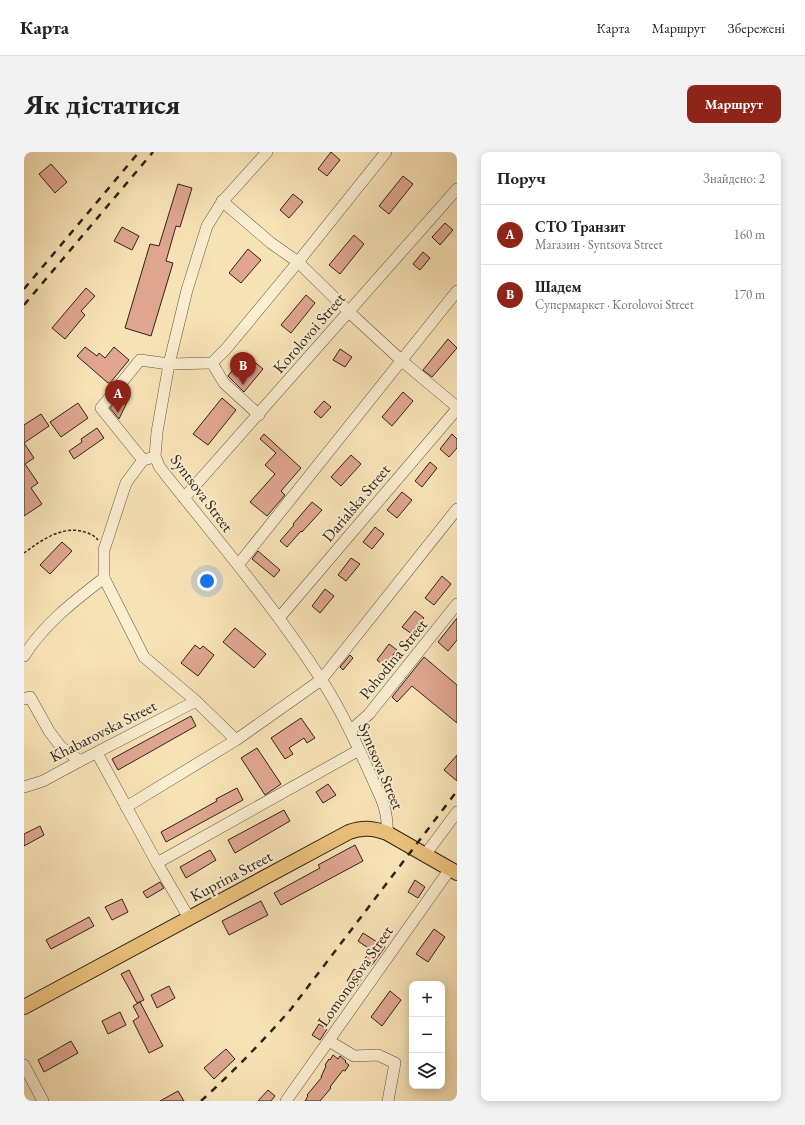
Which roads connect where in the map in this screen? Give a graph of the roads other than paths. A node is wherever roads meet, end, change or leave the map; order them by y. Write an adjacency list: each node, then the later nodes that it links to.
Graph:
1 (267, 152): 4 (street, Syntsova Street)
2 (386, 152): 5 (street)
3 (457, 189): 7 (street, Korolovoi Street)
4 (222, 201): 5 (street); 10 (street, Syntsova Street)
5 (298, 262): 7 (street); 9 (street)
6 (457, 291): 8 (street)
7 (349, 312): 8 (street); 12 (street, Korolovoi Street)
8 (402, 361): 11 (street); 17 (street)
9 (212, 363): 10 (street); 12 (street)
10 (170, 364): 13 (street, Syntsova Street); 14 (street)
11 (457, 408): 20 (street, Darialska Street)
12 (259, 415): 15 (street, Korolovoi Street)
13 (155, 456): 14 (street); 15 (street, Syntsova Street)
14 (143, 460): 18 (street)
15 (184, 498): 17 (street, Syntsova Street)
16 (457, 509): 22 (street)
17 (238, 565): 20 (street, Syntsova Street)
18 (104, 578): 21 (street); 24 (street)
19 (457, 604): 25 (street, Pohodina Street)
20 (279, 618): 22 (street, Syntsova Street)
21 (24, 656)
22 (322, 680): 25 (street, Syntsova Street); 26 (street)
23 (24, 699): 29 (street)
24 (196, 701): 26 (street); 28 (street, Khabarovska Street)
25 (350, 732): 27 (street, Syntsova Street)
26 (236, 740): 31 (street)
27 (359, 750): 33 (street, Syntsova Street); 35 (street)
28 (96, 753): 29 (street, Khabarovska Street); 31 (street)
29 (80, 761): 30 (street, Khabarovska Street)
30 (24, 787)
31 (126, 807): 35 (street)
32 (457, 812): 34 (street)
33 (387, 834): 34 (main road, Kuprina Street); 37 (main road, Kuprina Street)
34 (425, 855): 36 (main road, Kuprina Street)
35 (157, 863): 37 (street)
36 (454, 871): 39 (street, Lomonosova Street)
37 (189, 918): 38 (main road, Kuprina Street)
38 (24, 1007)
39 (329, 1041): 42 (street, Lomonosova Street); 43 (street)
40 (24, 1065): 41 (street)
41 (43, 1101)
42 (286, 1101)
43 (388, 1101)

